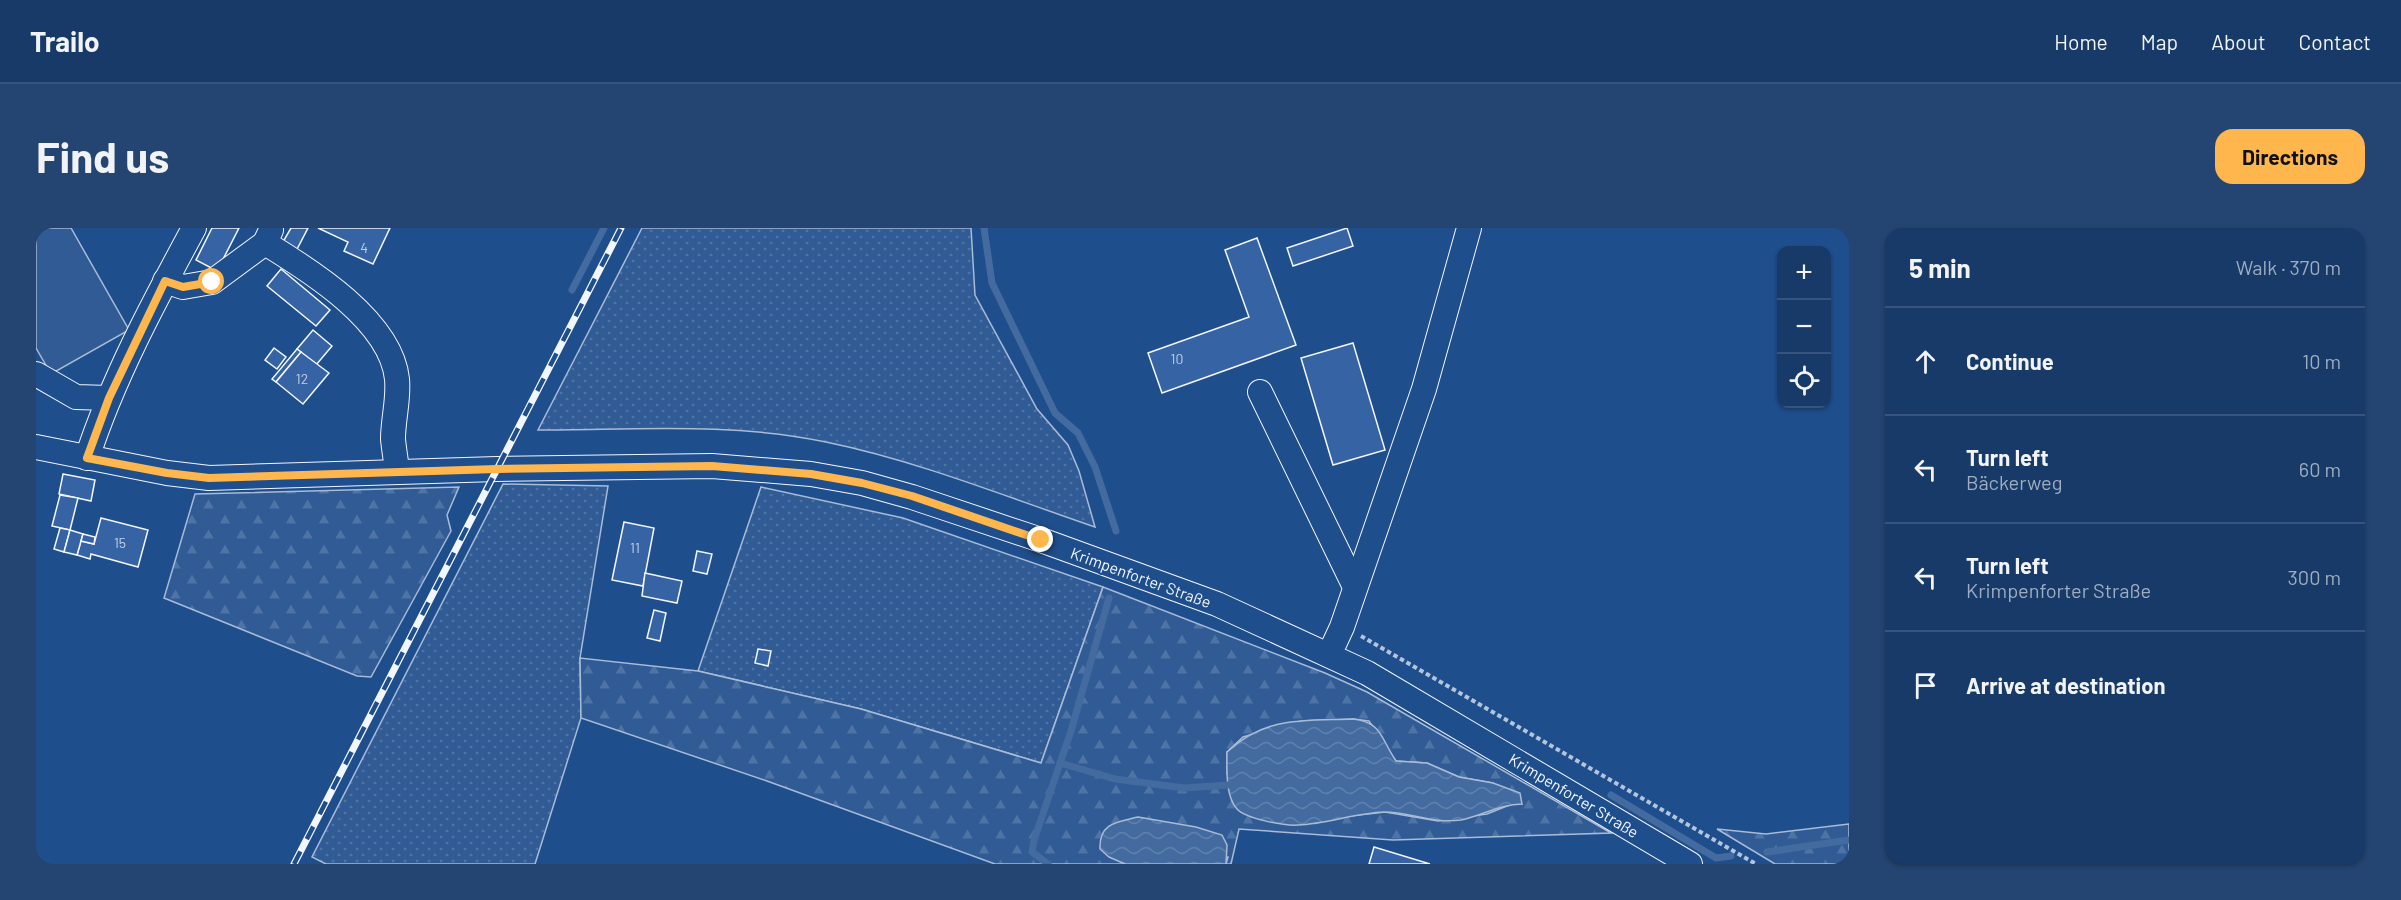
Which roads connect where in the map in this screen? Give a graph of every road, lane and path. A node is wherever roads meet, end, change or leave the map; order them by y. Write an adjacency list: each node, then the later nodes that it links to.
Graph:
1 (1469, 228): 11 (street)
2 (188, 231): 4 (street)
3 (268, 236): 4 (street); 10 (street)
4 (165, 281): 7 (street)
5 (36, 374): 7 (street)
6 (1260, 392): 11 (street)
7 (109, 398): 9 (street)
8 (36, 447): 9 (street, Krimpenforter Straße)
9 (87, 458): 10 (street, Krimpenforter Straße)
10 (397, 471): 12 (street, Krimpenforter Straße)
11 (1355, 587): 12 (street)
12 (1329, 656): 13 (street, Krimpenforter Straße)
13 (1690, 864)

